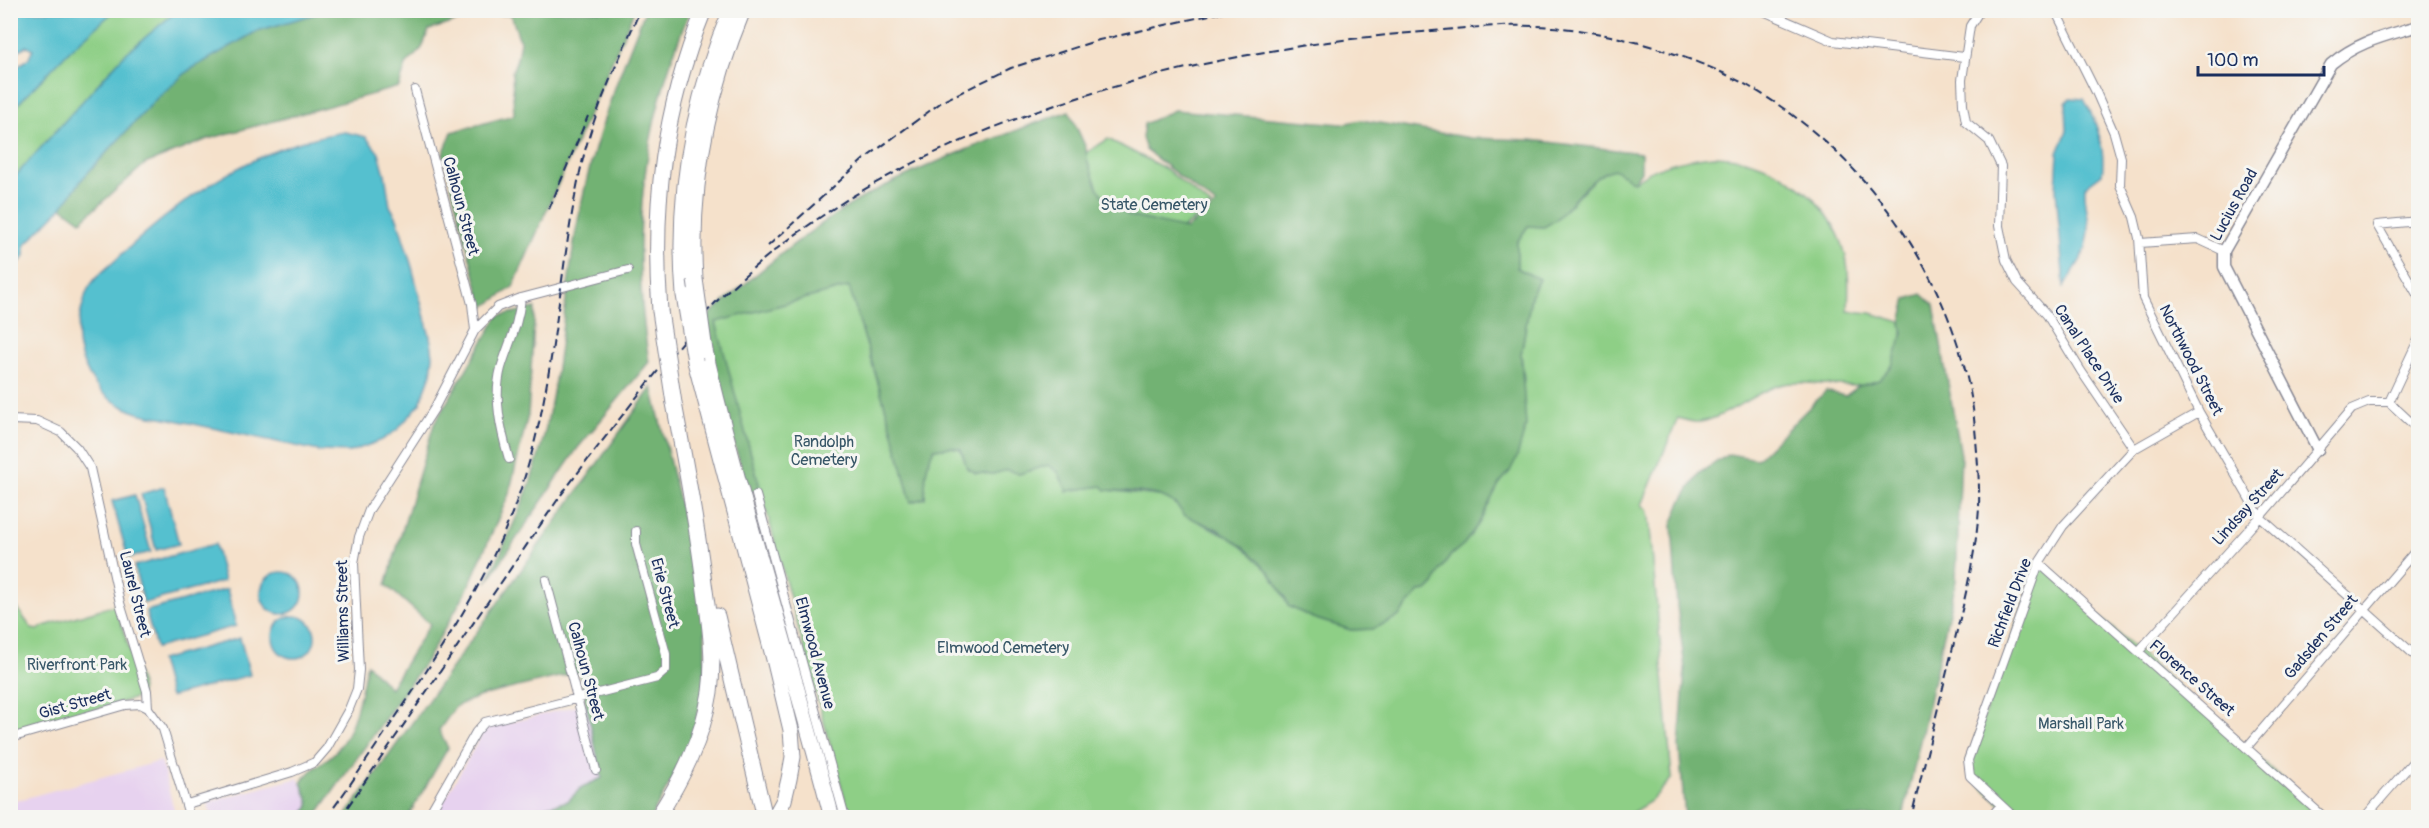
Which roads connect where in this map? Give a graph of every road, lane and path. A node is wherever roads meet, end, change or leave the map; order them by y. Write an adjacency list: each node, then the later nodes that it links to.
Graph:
1 (704, 10): 29 (highway, bridge)
2 (731, 10): 18 (highway, bridge)
3 (744, 10): 18 (highway, bridge)
4 (1761, 10): 8 (street)
5 (1980, 10): 8 (street, Canal Place Drive)
6 (2055, 10): 11 (street, Northwood Street)
7 (2418, 26): 12 (street, Lucius Road)
8 (1964, 57): 23 (street, Canal Place Drive)
9 (415, 90): 16 (street, Calhoun Street)
10 (2418, 221): 14 (street)
11 (2140, 243): 12 (street); 20 (street, Northwood Street)
12 (2224, 251): 24 (street, Lucius Road)
13 (628, 270): 15 (street, Williams Street)
14 (2418, 296)
15 (521, 298): 16 (street, Williams Street); 25 (street)
16 (475, 330): 42 (street, Williams Street)
17 (2418, 340): 19 (street)
18 (700, 356): 48 (highway); 49 (highway)
19 (2389, 402): 22 (street); 24 (street, Lindsay Street)
20 (2199, 412): 23 (street, Richfield Drive); 27 (street, Northwood Street)
21 (10, 420): 37 (street, Laurel Street)
22 (2418, 429)
23 (2134, 449): 31 (street, Richfield Drive)
24 (2318, 450): 27 (street, Lindsay Street)
25 (510, 459)
26 (756, 495): 50 (street, Elmwood Avenue)
27 (2260, 517): 33 (street, Northwood Street); 34 (street, Lindsay Street)
28 (636, 531): 36 (street, Erie Street)
29 (698, 531): 46 (highway); 47 (highway)
30 (2418, 548): 33 (street, Gadsden Street)
31 (2039, 562): 34 (street, Florence Street); 43 (street, Richfield Drive)
32 (546, 580): 36 (street, Calhoun Street)
33 (2364, 609): 35 (street, Northwood Street); 39 (street, Gadsden Street)
34 (2139, 651): 39 (street, Florence Street)
35 (2418, 658)
36 (577, 697): 41 (street, Calhoun Street); 45 (street)
37 (148, 708): 38 (street, Gist Street); 42 (street, Laurel Street)
38 (10, 738)
39 (2247, 747): 53 (street, Florence Street)
40 (2418, 756): 54 (street)
41 (596, 770)
42 (187, 804): 44 (street, Laurel Street)
43 (2001, 805): 51 (street); 52 (street)
44 (190, 818)
45 (427, 818)
46 (657, 818)
47 (765, 818)
48 (774, 818)
49 (832, 818)
50 (845, 818)
51 (1990, 818)
52 (2015, 818)
53 (2325, 818)
54 (2364, 818)

